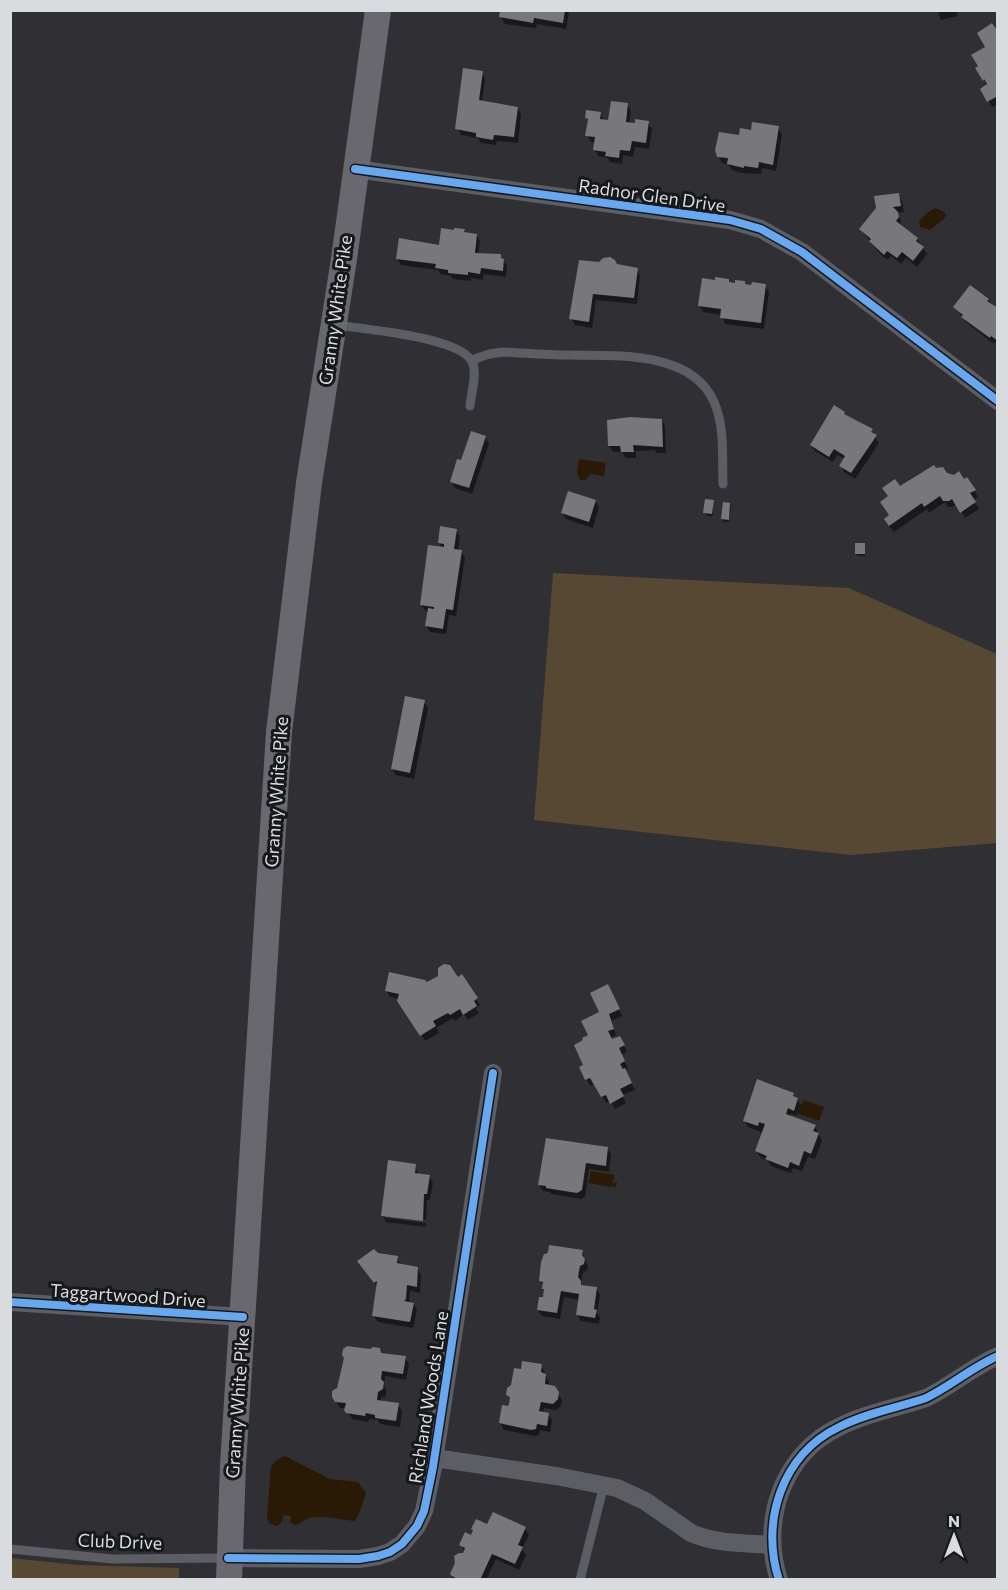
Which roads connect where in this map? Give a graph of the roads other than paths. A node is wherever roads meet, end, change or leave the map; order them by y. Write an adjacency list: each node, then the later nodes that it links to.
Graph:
1 (378, 10): 2 (main road, Granny White Pike)
2 (355, 169): 3 (main road, Granny White Pike); 5 (street, Radnor Glen Drive)
3 (333, 325): 4 (lane); 10 (main road, Granny White Pike)
4 (472, 360): 6 (lane); 7 (lane)
5 (998, 401)
6 (470, 406)
7 (723, 484)
8 (493, 1073): 12 (street, Richland Woods Lane)
9 (10, 1302): 10 (street, Taggartwood Drive)
10 (243, 1317): 16 (main road, Granny White Pike)
11 (998, 1356): 14 (street)
12 (435, 1458): 13 (street); 16 (street, Richland Woods Lane)
13 (604, 1485): 14 (street); 17 (lane)
14 (771, 1545): 18 (street)
15 (10, 1549): 16 (lane, Club Drive)
16 (229, 1569)
17 (580, 1580)
18 (779, 1580)

